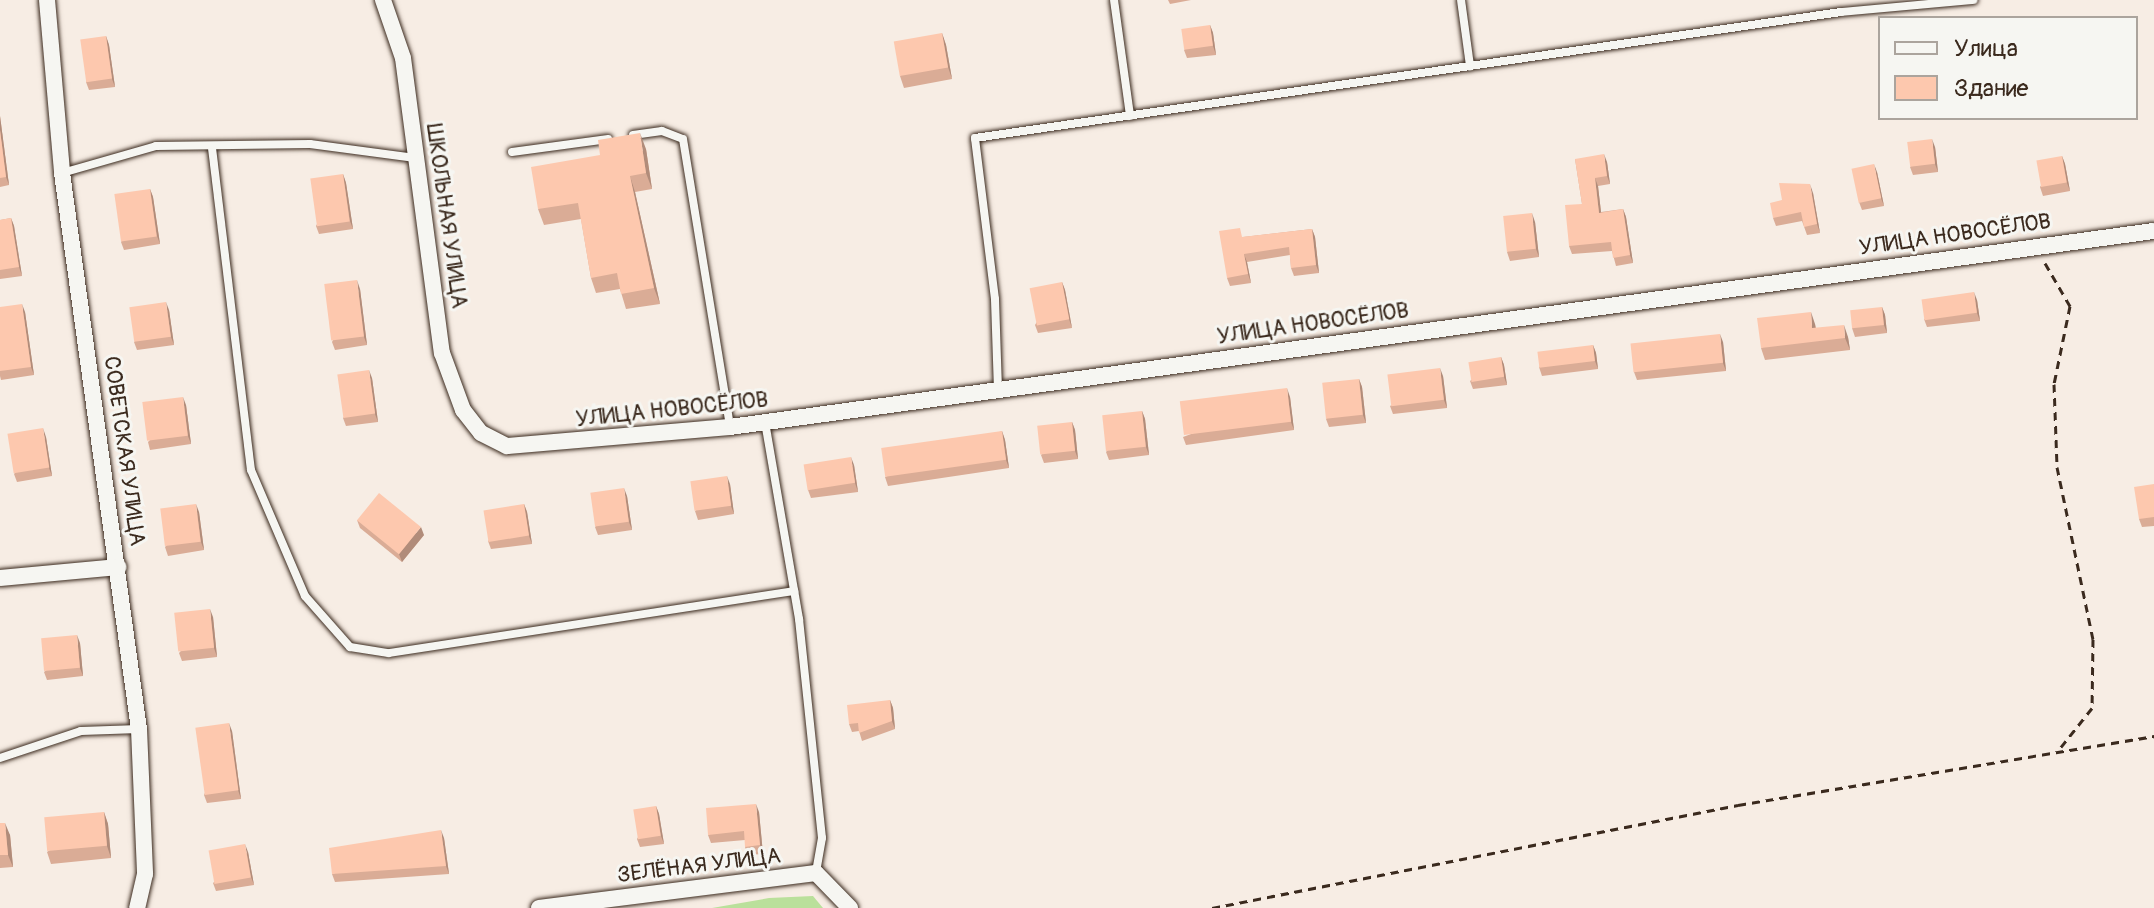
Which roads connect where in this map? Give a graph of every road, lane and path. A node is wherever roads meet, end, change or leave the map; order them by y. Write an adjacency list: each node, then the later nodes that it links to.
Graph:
1 (47, 0): 13 (street, СОВЕТСКАЯ УЛИЦА)
2 (383, 0): 12 (street, ШКОЛЬНАЯ УЛИЦА)
3 (1114, 0): 9 (lane)
4 (1461, 0): 8 (lane)
5 (1911, 0): 7 (lane)
6 (1973, 0): 7 (lane)
7 (1912, 10): 8 (lane)
8 (1470, 66): 9 (lane)
9 (1130, 116): 16 (lane)
10 (212, 148): 12 (lane); 13 (lane); 22 (lane)
11 (512, 152): 18 (lane)
12 (416, 158): 19 (street, ШКОЛЬНАЯ УЛИЦА)
13 (62, 173): 20 (street, СОВЕТСКАЯ УЛИЦА)
14 (2154, 231): 15 (street, УЛИЦА НОВОСЁЛОВ)
15 (2035, 246): 16 (street, УЛИЦА НОВОСЁЛОВ); 25 (path)
16 (998, 390): 17 (street, УЛИЦА НОВОСЁЛОВ)
17 (765, 422): 18 (street, УЛИЦА НОВОСЁЛОВ); 22 (lane)
18 (730, 427): 19 (street, УЛИЦА НОВОСЁЛОВ)
19 (481, 433)
20 (118, 567): 21 (street); 23 (street, СОВЕТСКАЯ УЛИЦА)
21 (0, 578)
22 (794, 591): 27 (lane)
23 (139, 729): 26 (lane); 28 (street, СОВЕТСКАЯ УЛИЦА)
24 (2154, 736): 25 (path)
25 (2061, 748): 31 (path)
26 (0, 758)
27 (816, 873): 29 (street, ЗЕЛЁНАЯ УЛИЦА); 30 (street)
28 (137, 908)
29 (539, 908)
30 (850, 908)
31 (1212, 908)

